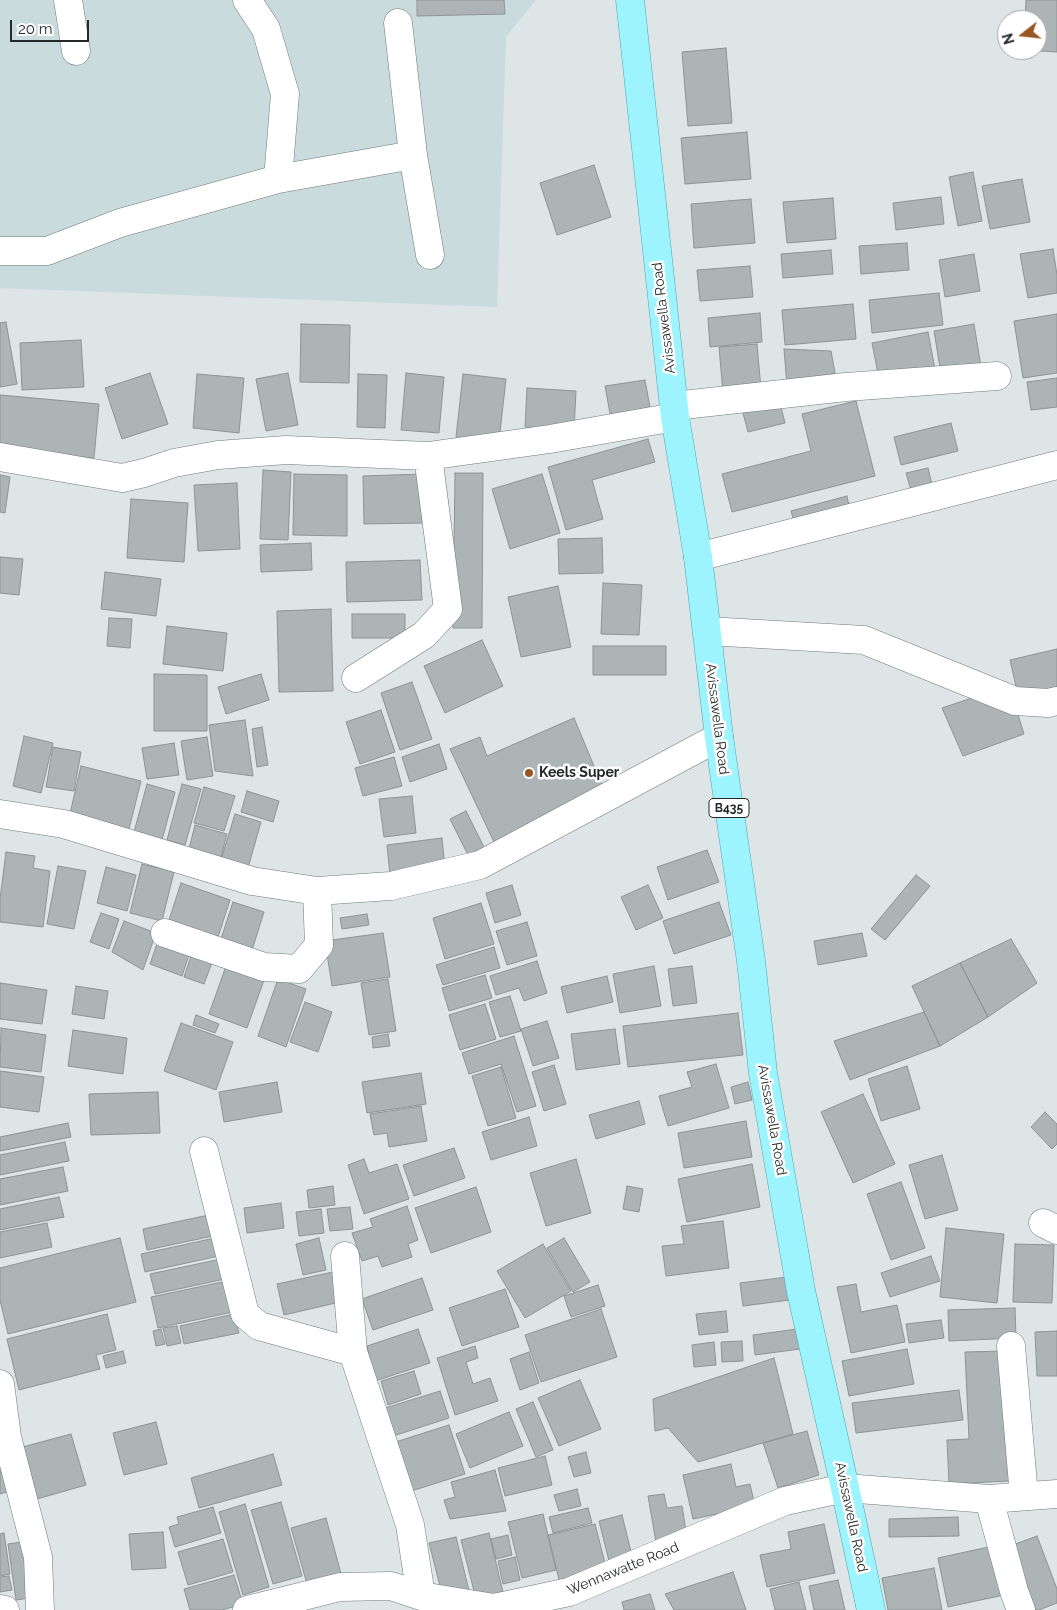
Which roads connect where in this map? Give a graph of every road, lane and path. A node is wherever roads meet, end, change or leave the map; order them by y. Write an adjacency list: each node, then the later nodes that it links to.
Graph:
1 (68, 0): 5 (street)
2 (247, 0): 7 (street)
3 (630, 0): 11 (main road, Avissawella Road / B435)
4 (398, 23): 6 (street)
5 (76, 51)
6 (413, 155): 7 (street); 9 (street)
7 (278, 179): 8 (street)
8 (0, 251)
9 (430, 255)
10 (997, 376): 11 (street)
11 (675, 412): 12 (street); 15 (main road, Avissawella Road / B435)
12 (428, 456): 13 (street); 17 (street)
13 (0, 457)
14 (1057, 465): 15 (street)
15 (698, 557): 16 (main road, Avissawella Road / B435)
16 (707, 632): 18 (street); 19 (main road, Avissawella Road / B435)
17 (356, 678)
18 (1057, 701)
19 (719, 737): 21 (street); 28 (main road, Avissawella Road / B435)
20 (0, 814): 21 (street)
21 (317, 891): 22 (street)
22 (166, 933)
23 (204, 1151): 26 (street)
24 (345, 1256): 26 (street)
25 (1011, 1346): 30 (street)
26 (353, 1352): 32 (street)
27 (0, 1384): 36 (street)
28 (846, 1488): 31 (street, Wennawatte Road); 33 (street, Wennawatte Road); 38 (main road, Avissawella Road / B435)
29 (1057, 1494): 30 (street, Wennawatte Road)
30 (1024, 1496): 31 (street, Wennawatte Road)
31 (989, 1499): 39 (street)
32 (421, 1596): 33 (street, Wennawatte Road); 37 (street, Wennawatte Road)
33 (572, 1601)
34 (0, 1609): 35 (street)
35 (4, 1610)
36 (40, 1610)
37 (247, 1610)
38 (871, 1610)
39 (1021, 1610)

